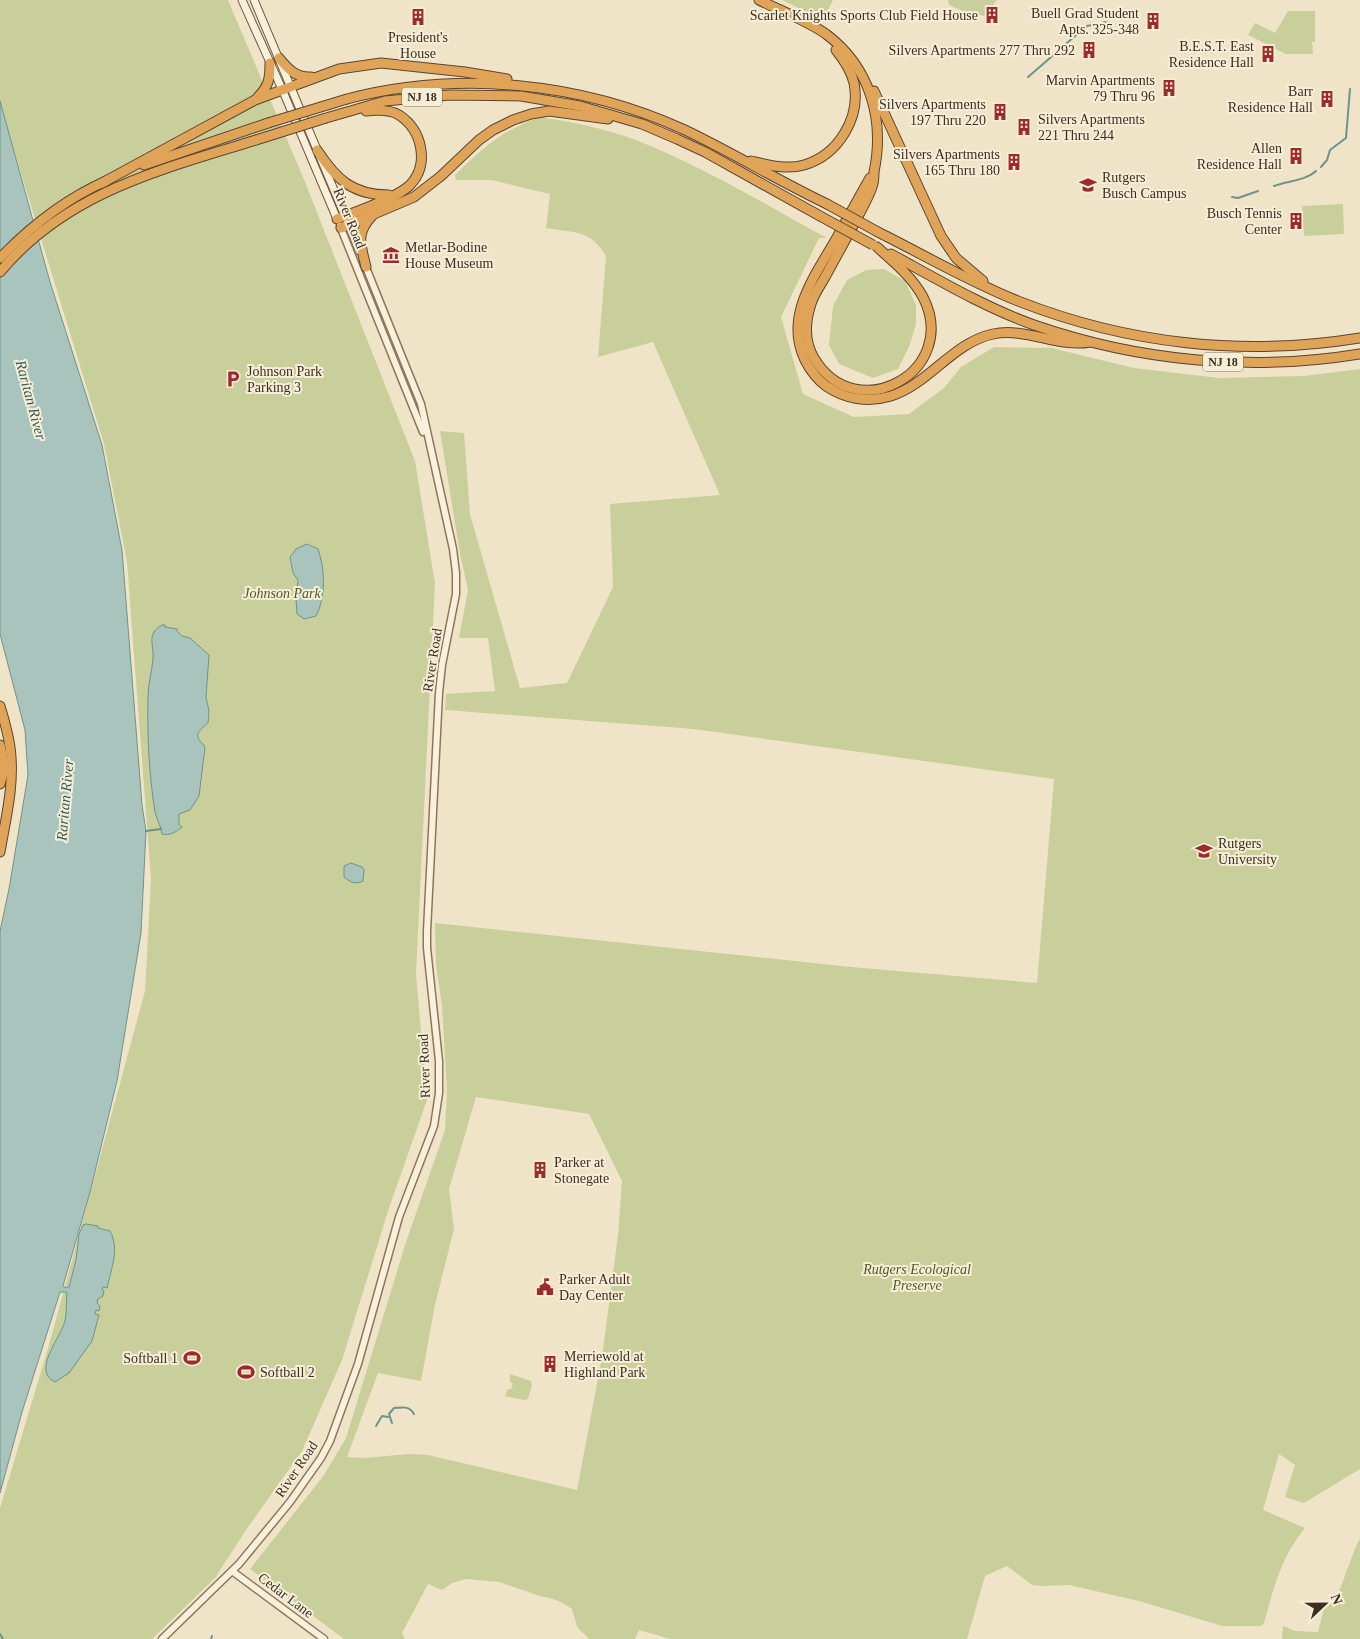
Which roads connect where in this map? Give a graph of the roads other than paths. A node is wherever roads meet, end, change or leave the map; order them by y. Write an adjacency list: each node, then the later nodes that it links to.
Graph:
1 (242, 0): 6 (main road, River Road)
2 (254, 0): 5 (main road, River Road)
3 (758, 0): 4 (highway)
4 (824, 33): 9 (highway); 15 (highway)
5 (279, 58): 7 (highway); 10 (main road, River Road)
6 (270, 63): 10 (main road, River Road); 11 (highway)
7 (316, 77): 8 (highway); 10 (highway)
8 (526, 86): 15 (highway, NJ 18); 16 (highway, NJ 18, bridge)
9 (868, 86): 17 (highway); 26 (highway)
10 (286, 87): 11 (highway); 14 (main road, River Road); 20 (main road, River Road)
11 (255, 100): 16 (highway)
12 (326, 118): 13 (highway, NJ 18); 18 (highway); 25 (highway, NJ 18, bridge)
13 (642, 124): 19 (highway); 22 (highway, NJ 18, bridge)
14 (317, 150): 18 (highway); 20 (main road, River Road)
15 (740, 158): 26 (highway, NJ 18, bridge)
16 (139, 165): 23 (highway)
17 (874, 172): 22 (highway); 28 (highway)
18 (394, 195): 20 (highway)
19 (373, 215): 21 (highway); 24 (highway)
20 (341, 217): 21 (street, River Road)
21 (345, 227): 24 (street, River Road); 30 (street, River Road)
22 (875, 246): 28 (highway, NJ 18)
23 (0, 258)
24 (366, 267): 30 (street, River Road)
25 (0, 272)
26 (996, 292): 27 (highway, NJ 18)
27 (1360, 338)
28 (1090, 342): 29 (highway, NJ 18)
29 (1360, 354)
30 (430, 448): 35 (street, River Road)
31 (0, 706): 34 (highway)
32 (0, 745): 33 (highway)
33 (0, 784)
34 (0, 852)
35 (232, 1571): 36 (street, River Road); 37 (street, Cedar Lane)
36 (162, 1639)
37 (324, 1639)

